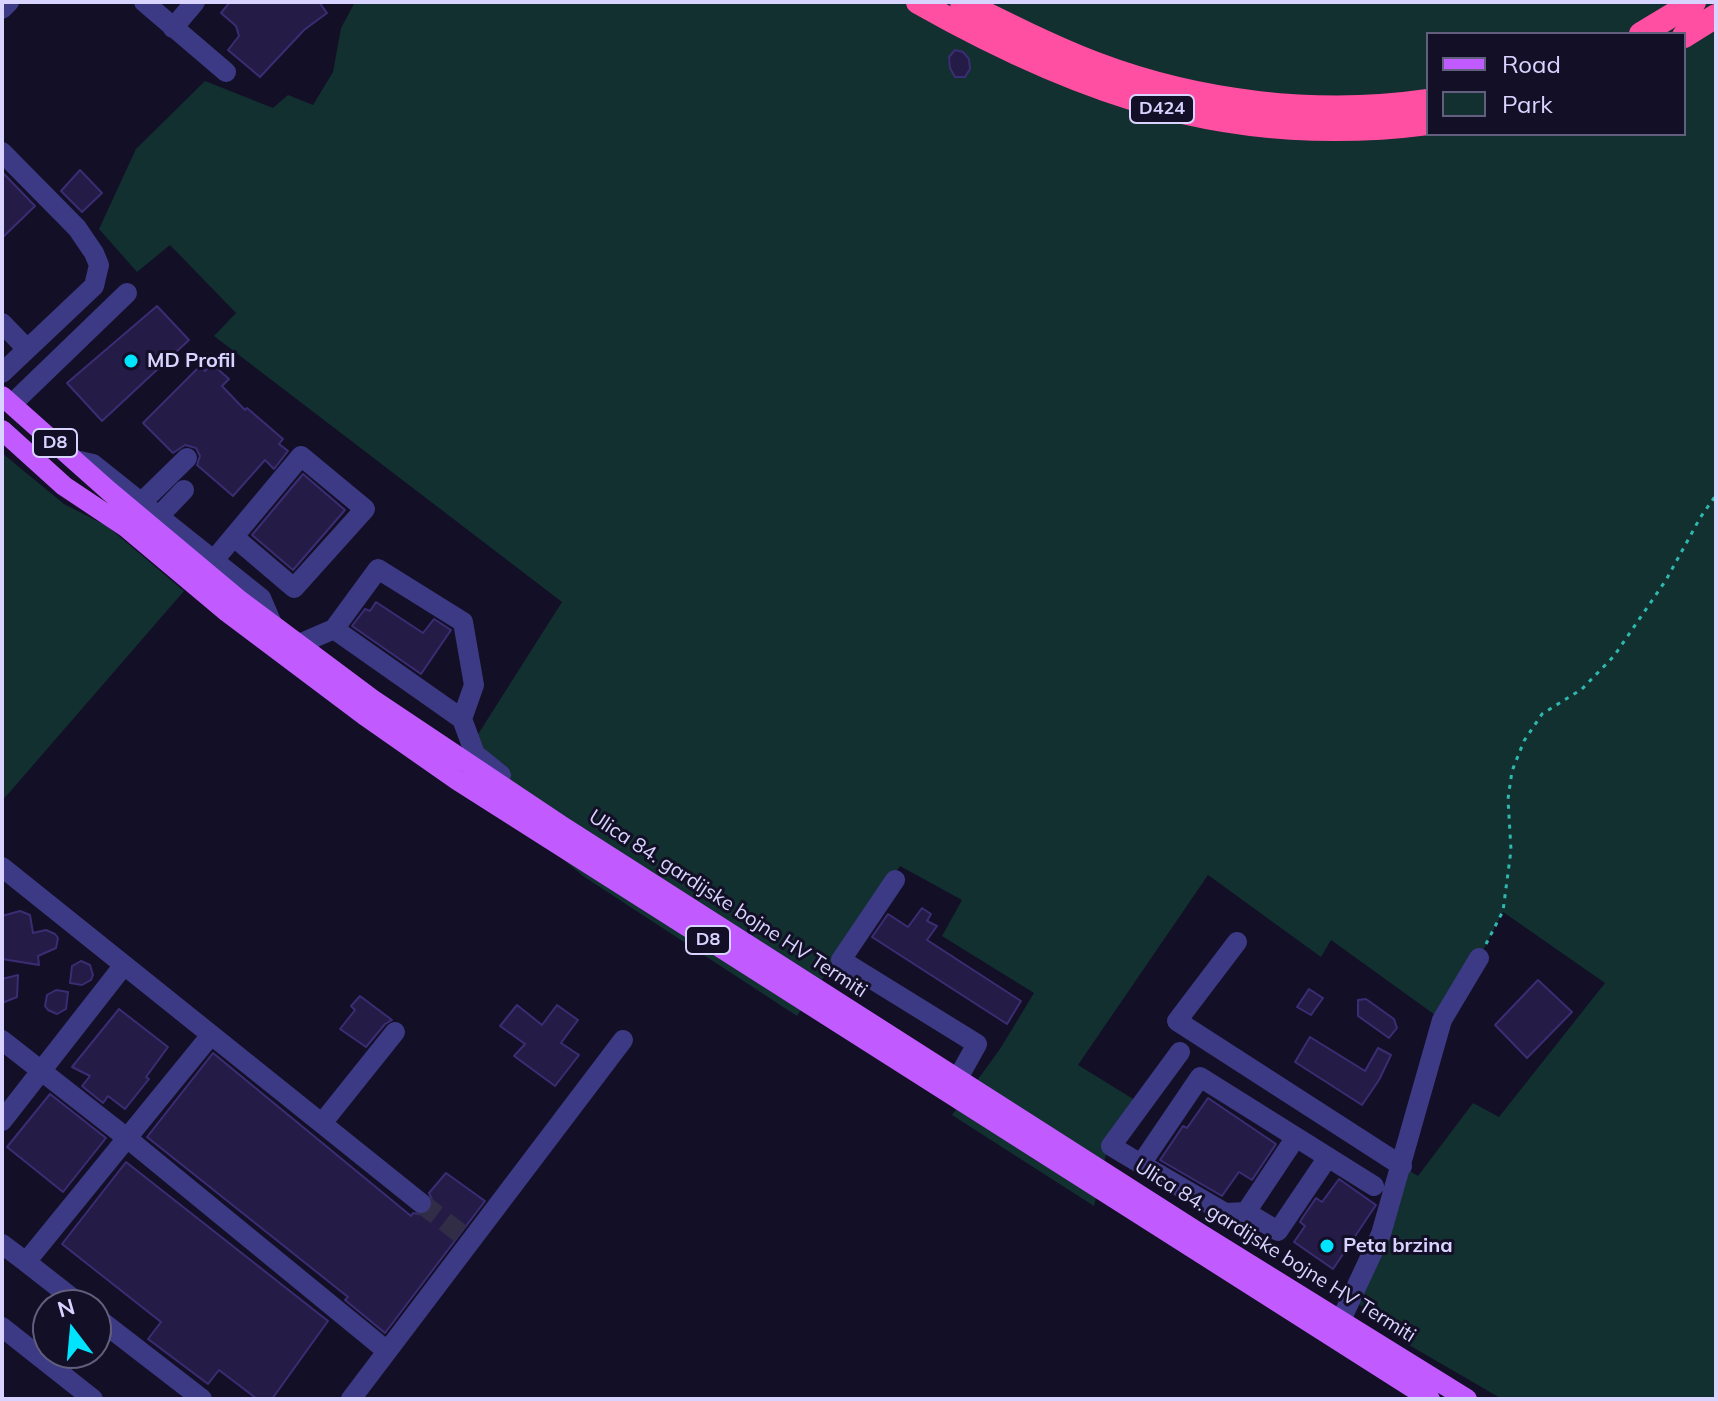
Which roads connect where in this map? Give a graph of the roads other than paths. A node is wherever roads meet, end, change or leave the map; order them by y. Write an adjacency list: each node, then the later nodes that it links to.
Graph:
1 (9, 2): 7 (street)
2 (144, 2): 9 (street)
3 (195, 2): 9 (street)
4 (918, 2): 14 (highway, D424)
5 (962, 2): 13 (highway, D424)
6 (1694, 2): 10 (highway)
7 (2, 9)
8 (1716, 16): 11 (highway)
9 (173, 28): 12 (street)
10 (1644, 32)
11 (1686, 35)
12 (226, 72)
13 (1426, 101)
14 (1426, 123)
15 (2, 152): 18 (street)
16 (127, 293): 20 (street)
17 (2, 323): 18 (street)
18 (27, 349): 19 (street)
19 (2, 373)
20 (7, 400): 23 (main road, Ulica 84. gardijske bojne HV Termiti / D8)
21 (2, 430): 66 (main road, Ulica 84. gardijske bojne HV Termiti / D8)
22 (187, 458): 25 (street)
23 (75, 460): 25 (street); 29 (main road, Ulica 84. gardijske bojne HV Termiti / D8)
24 (184, 490): 26 (street)
25 (142, 502): 26 (street)
26 (159, 516): 28 (street)
27 (234, 537): 27 (street); 28 (street)
28 (214, 560): 29 (street)
29 (273, 626): 31 (main road, Ulica 84. gardijske bojne HV Termiti / D8)
30 (334, 629): 31 (street); 32 (street); 32 (street)
31 (297, 645): 33 (main road, Ulica 84. gardijske bojne HV Termiti / D8)
32 (462, 719): 33 (street)
33 (589, 843): 45 (main road, Ulica 84. gardijske bojne HV Termiti / D8)
34 (2, 867): 38 (street)
35 (895, 880): 45 (street)
36 (1237, 942): 47 (street)
37 (1479, 958): 52 (street)
38 (124, 965): 40 (street); 44 (street)
39 (395, 1032): 48 (street)
40 (211, 1035): 48 (street); 49 (street)
41 (2, 1040): 44 (street)
42 (623, 1040): 62 (street)
43 (1180, 1052): 51 (street)
44 (42, 1071): 46 (street); 49 (street)
45 (958, 1078): 59 (main road, Ulica 84. gardijske bojne HV Termiti / D8)
46 (2, 1121)
47 (1332, 1121): 50 (street); 52 (street)
48 (323, 1122): 54 (street)
49 (127, 1138): 57 (street); 62 (street)
50 (1311, 1146): 51 (street); 53 (street); 55 (street); 55 (street)
51 (1141, 1164): 55 (street)
52 (1402, 1166): 59 (street)
53 (1374, 1186)
54 (421, 1203)
55 (1246, 1212)
56 (2, 1244): 57 (street)
57 (26, 1262): 58 (street)
58 (61, 1289)
59 (1340, 1322): 67 (main road, Ulica 84. gardijske bojne HV Termiti / D8)
60 (2, 1327): 63 (street)
61 (112, 1329): 64 (street)
62 (387, 1351): 65 (street)
63 (93, 1399)
64 (202, 1399)
65 (351, 1399)
66 (1430, 1399)
67 (1467, 1399)

